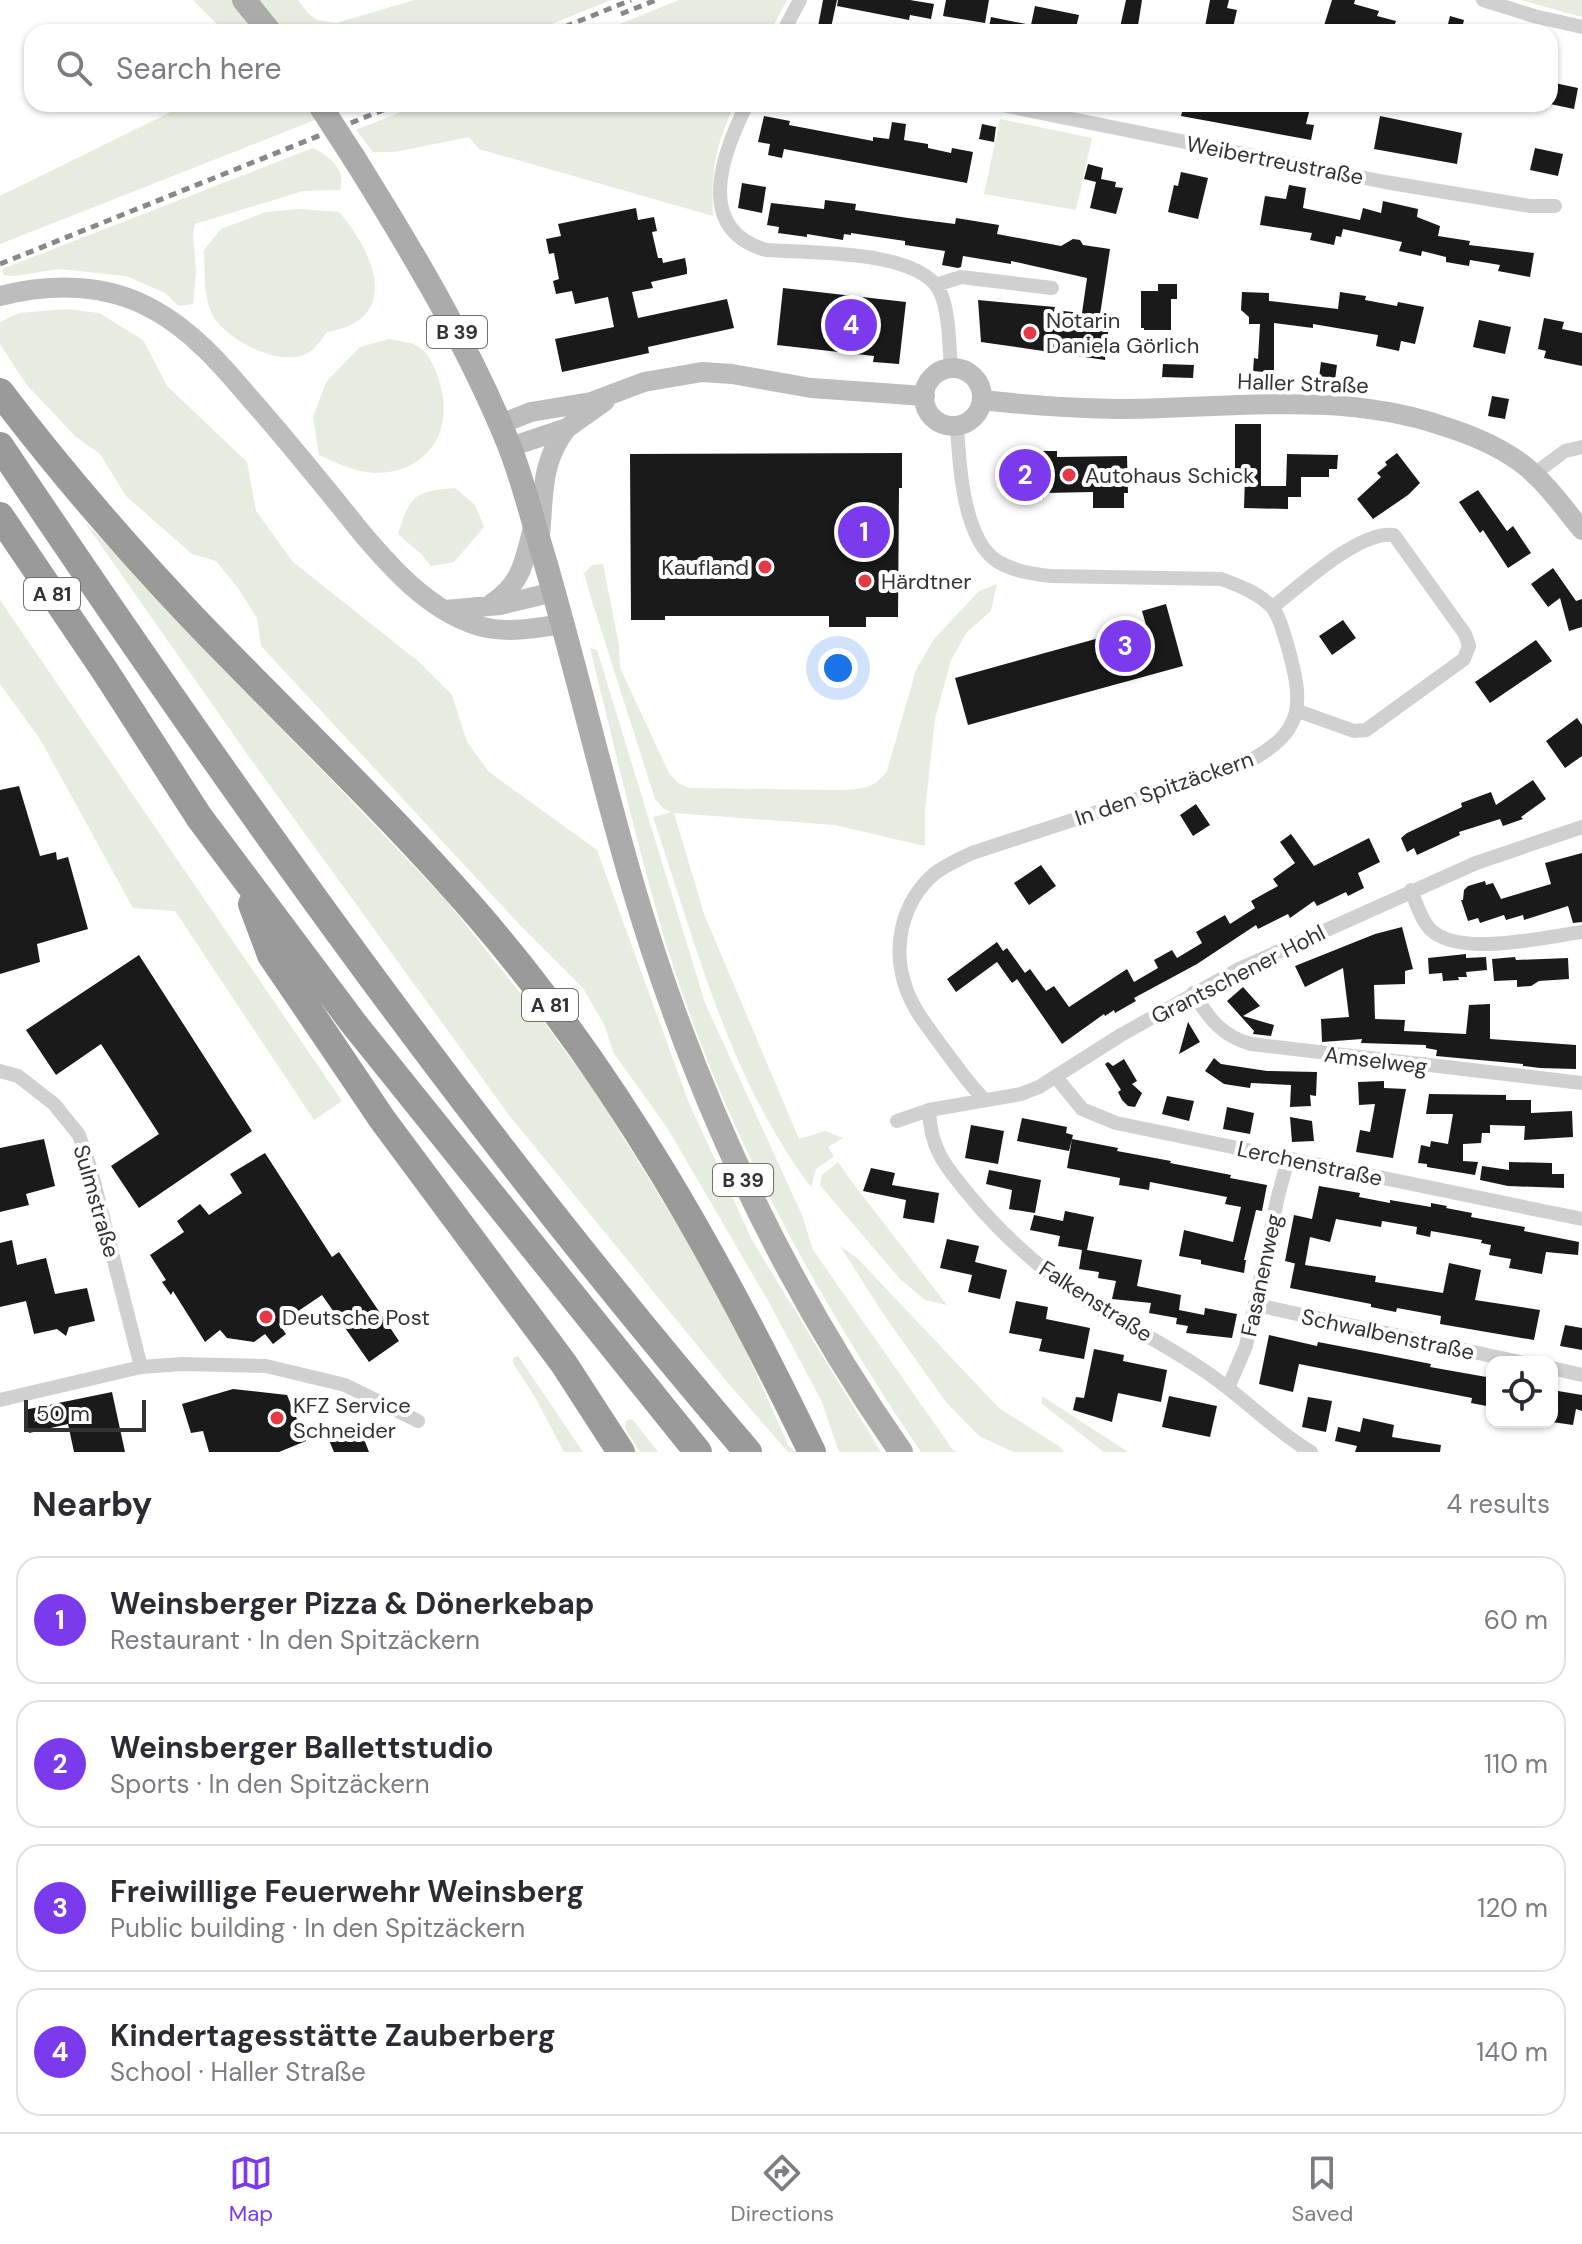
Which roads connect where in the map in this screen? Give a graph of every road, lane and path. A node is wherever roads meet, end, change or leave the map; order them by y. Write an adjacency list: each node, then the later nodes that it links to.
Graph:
1 (244, 0): 4 (main road)
2 (800, 0): 5 (street)
3 (1483, 0): 6 (street)
4 (264, 24)
5 (787, 24)
6 (1582, 27)
7 (324, 112): 19 (main road, B 39, bridge)
8 (743, 112): 11 (street)
9 (1037, 112): 10 (street, Weibertreustraße)
10 (1555, 206)
11 (936, 285): 12 (street); 14 (street)
12 (1052, 288)
13 (0, 296): 32 (street)
14 (951, 369): 17 (street); 18 (street)
15 (0, 392): 59 (highway, A 81)
16 (614, 393): 17 (street); 19 (street); 21 (street)
17 (925, 396): 20 (street)
18 (982, 400): 20 (street); 25 (street, Haller Straße)
19 (500, 424): 23 (main road, B 39)
20 (957, 426): 31 (street)
21 (567, 428): 23 (street); 28 (street)
22 (0, 446): 58 (highway)
23 (510, 447): 28 (main road, B 39)
24 (1582, 447): 25 (street)
25 (1534, 474): 27 (street, Haller Straße)
26 (0, 516): 36 (highway, A 81)
27 (1582, 530)
28 (537, 534): 29 (main road, B 39); 30 (street)
29 (554, 592): 30 (street); 33 (main road, B 39)
30 (488, 607): 32 (street)
31 (1273, 607): 34 (street); 34 (street)
32 (446, 610): 33 (street)
33 (563, 624): 60 (main road, B 39)
34 (1298, 711): 43 (street, In den Spitzäckern)
35 (1582, 827): 37 (street, Grantschener Hohl)
36 (241, 873): 56 (highway, A 81); 57 (highway)
37 (1411, 890): 38 (street); 39 (street, Grantschener Hohl)
38 (1582, 932)
39 (1193, 993): 41 (street, Grantschener Hohl); 42 (street, Amselweg)
40 (0, 1071): 50 (street, Sulmstraße)
41 (1056, 1077): 43 (street, Grantschener Hohl); 46 (street, Lerchenstraße)
42 (1582, 1083)
43 (985, 1100): 44 (street, Grantschener Hohl)
44 (929, 1110): 45 (street, Grantschener Hohl); 53 (street, Falkenstraße)
45 (897, 1121)
46 (1288, 1160): 47 (street, Lerchenstraße); 48 (street, Fasanenweg)
47 (1582, 1219)
48 (1256, 1305): 49 (street, Schwalbenstraße); 53 (street, Fasanenweg)
49 (1492, 1356)
50 (141, 1367): 54 (street); 55 (street)
51 (1558, 1369): 52 (street)
52 (1582, 1375)
53 (1228, 1388): 61 (street, Falkenstraße)
54 (0, 1400)
55 (418, 1421)
56 (621, 1452)
57 (698, 1452)
58 (748, 1452)
59 (812, 1452)
60 (901, 1452)
61 (1311, 1452)

